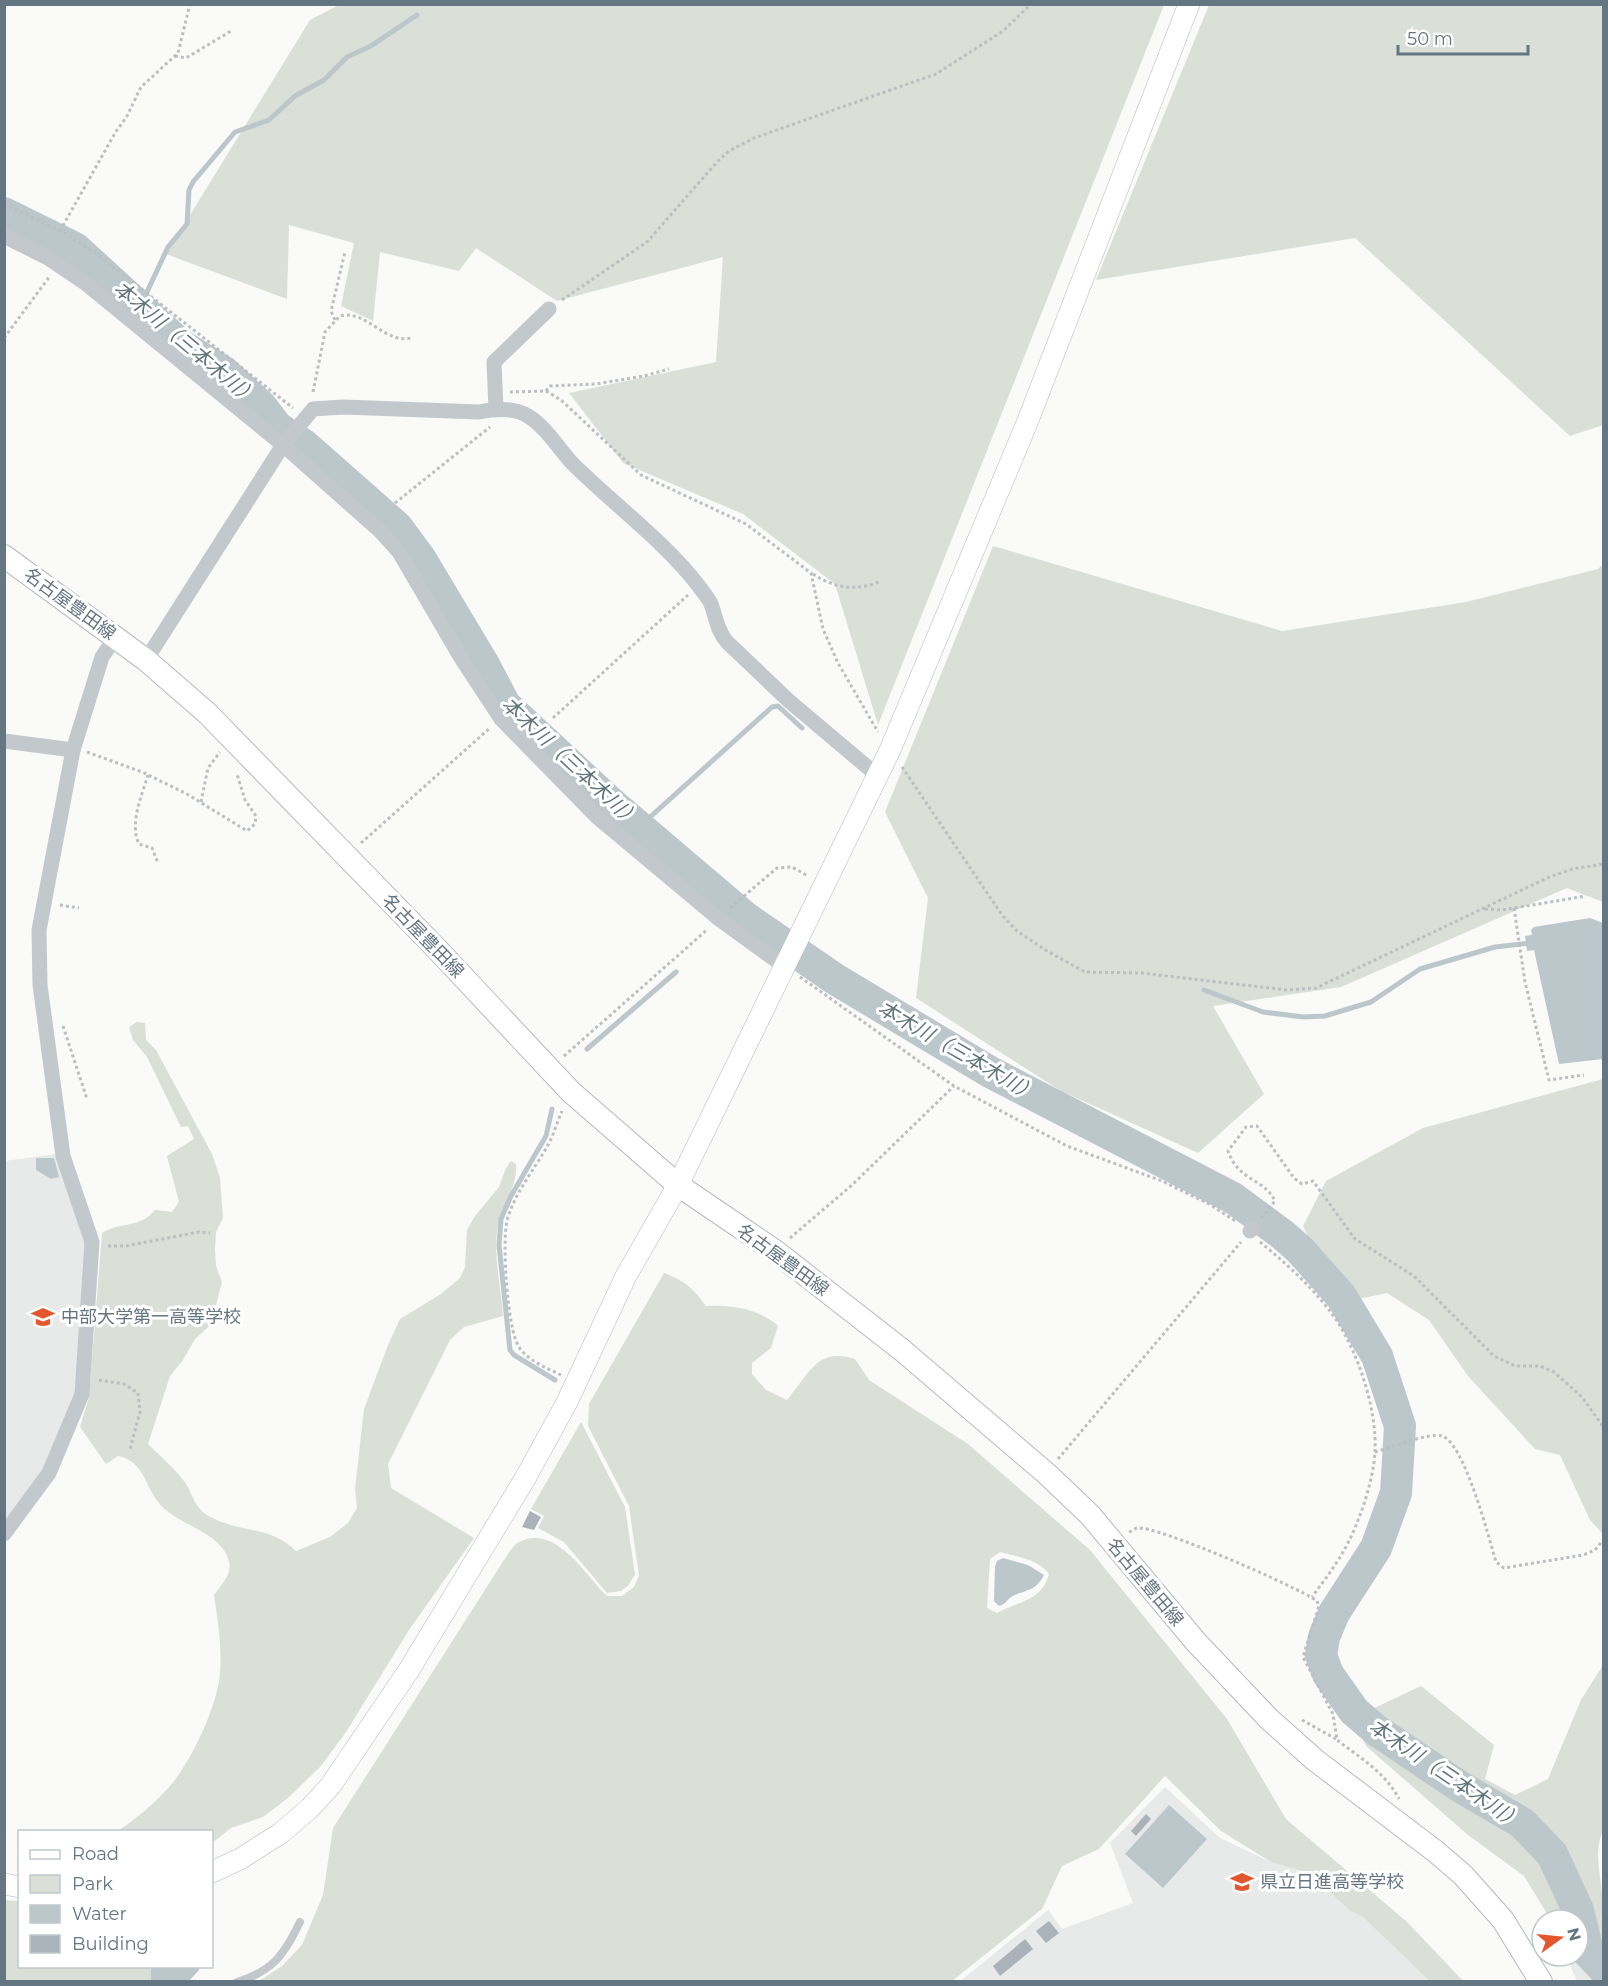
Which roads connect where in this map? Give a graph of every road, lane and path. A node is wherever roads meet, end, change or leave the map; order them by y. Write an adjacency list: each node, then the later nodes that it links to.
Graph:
1 (190, 4): 5 (path)
2 (1031, 4): 11 (path)
3 (1189, 4): 32 (street)
4 (231, 31): 5 (path)
5 (175, 56): 7 (path)
6 (4, 204): 7 (path)
7 (60, 231): 18 (path)
8 (4, 236): 10 (street)
9 (345, 252): 12 (path)
10 (58, 265): 13 (path); 19 (street)
11 (549, 309): 17 (street)
12 (335, 320): 14 (path); 18 (path)
13 (4, 338)
14 (411, 338)
15 (669, 369): 16 (path)
16 (546, 391): 17 (path); 22 (path)
17 (496, 402): 18 (street); 20 (path); 24 (street)
18 (307, 415): 19 (street)
19 (283, 445): 26 (street); 27 (street)
20 (395, 502)
21 (4, 556): 25 (main road, 名古屋豊田線)
22 (811, 573): 23 (path); 32 (path)
23 (881, 581)
24 (698, 586): 28 (path); 34 (street)
25 (115, 638): 26 (main road, 名古屋豊田線); 31 (street)
26 (146, 660): 30 (main road, 名古屋豊田線)
27 (501, 718): 36 (path); 43 (street)
28 (553, 718)
29 (4, 741): 31 (street)
30 (239, 747): 35 (path); 35 (path); 36 (main road, 名古屋豊田線)
31 (73, 749): 33 (path); 55 (street)
32 (890, 750): 34 (street); 41 (path)
33 (148, 775): 35 (path); 37 (path)
34 (878, 776): 39 (street)
35 (201, 802)
36 (346, 856): 46 (main road, 名古屋豊田線)
37 (158, 863)
38 (1604, 864): 41 (path)
39 (825, 885): 43 (path); 44 (street)
40 (1586, 896): 42 (path)
41 (1483, 909): 42 (path)
42 (1514, 909): 47 (path)
43 (721, 917): 44 (street); 46 (path)
44 (786, 966): 48 (path); 51 (street)
45 (63, 1024): 50 (path)
46 (549, 1069): 49 (main road, 名古屋豊田線)
47 (1584, 1075)
48 (954, 1086): 53 (path); 56 (path)
49 (575, 1096): 51 (main road, 名古屋豊田線); 58 (path)
50 (87, 1099)
51 (678, 1185): 56 (main road, 名古屋豊田線); 58 (street)
52 (1271, 1206): 59 (path)
53 (1251, 1230): 61 (path); 62 (path)
54 (210, 1233): 55 (path)
55 (92, 1245): 57 (street)
56 (775, 1251): 62 (main road, 名古屋豊田線)
57 (83, 1378): 60 (path); 63 (street)
58 (576, 1383): 68 (street)
59 (1604, 1428)
60 (130, 1449)
61 (1375, 1452): 65 (path); 66 (path)
62 (1047, 1474): 64 (main road, 名古屋豊田線)
63 (4, 1534)
64 (1110, 1539): 66 (path); 67 (main road, 名古屋豊田線)
65 (1604, 1539)
66 (1312, 1598): 67 (path)
67 (1399, 1824): 71 (main road, 名古屋豊田線)
68 (213, 1872)
69 (300, 1922): 70 (lane)
70 (237, 1982)
71 (1541, 1982)

